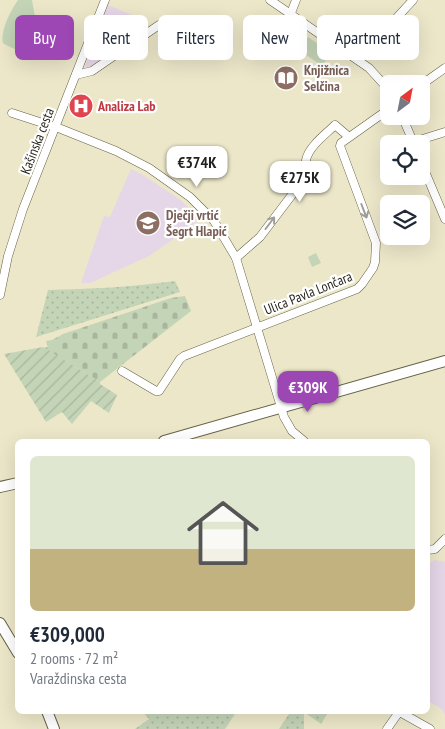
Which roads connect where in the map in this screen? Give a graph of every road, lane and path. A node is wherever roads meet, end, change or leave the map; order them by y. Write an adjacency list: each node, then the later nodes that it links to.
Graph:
1 (105, 0): 11 (street, Kašinska cesta)
2 (270, 0): 5 (street)
3 (296, 0): 5 (street)
4 (413, 0): 6 (street)
5 (291, 13): 8 (street)
6 (399, 15)
7 (158, 26): 11 (street)
8 (317, 31)
9 (358, 60): 12 (street)
10 (445, 68): 13 (street)
11 (76, 75): 16 (street, Kašinska cesta)
12 (380, 79)
13 (430, 79)
14 (12, 113): 16 (street)
15 (380, 115): 18 (street)
16 (56, 127): 22 (street); 23 (street, Kašinska cesta)
17 (445, 132): 19 (street)
18 (349, 137): 22 (street, one-way to 18); 24 (street, Ulica Pavla Lončara, one-way to 24)
19 (430, 137)
20 (430, 183): 21 (street)
21 (445, 219)
22 (236, 258): 24 (street)
23 (0, 294)
24 (258, 326): 26 (street, Ulica Pavla Lončara); 27 (street)
25 (445, 361): 27 (main road)
26 (122, 371)
27 (281, 408): 28 (main road); 29 (street)
28 (171, 439)
29 (302, 439)
30 (15, 486): 31 (main road)
31 (0, 487)
32 (445, 539): 33 (street)
33 (430, 550)
34 (0, 624): 35 (main road)
35 (15, 648)
36 (48, 714): 39 (main road)
37 (397, 714): 40 (street)
38 (403, 714): 41 (street)
39 (54, 729)
40 (386, 729)
41 (430, 729)

